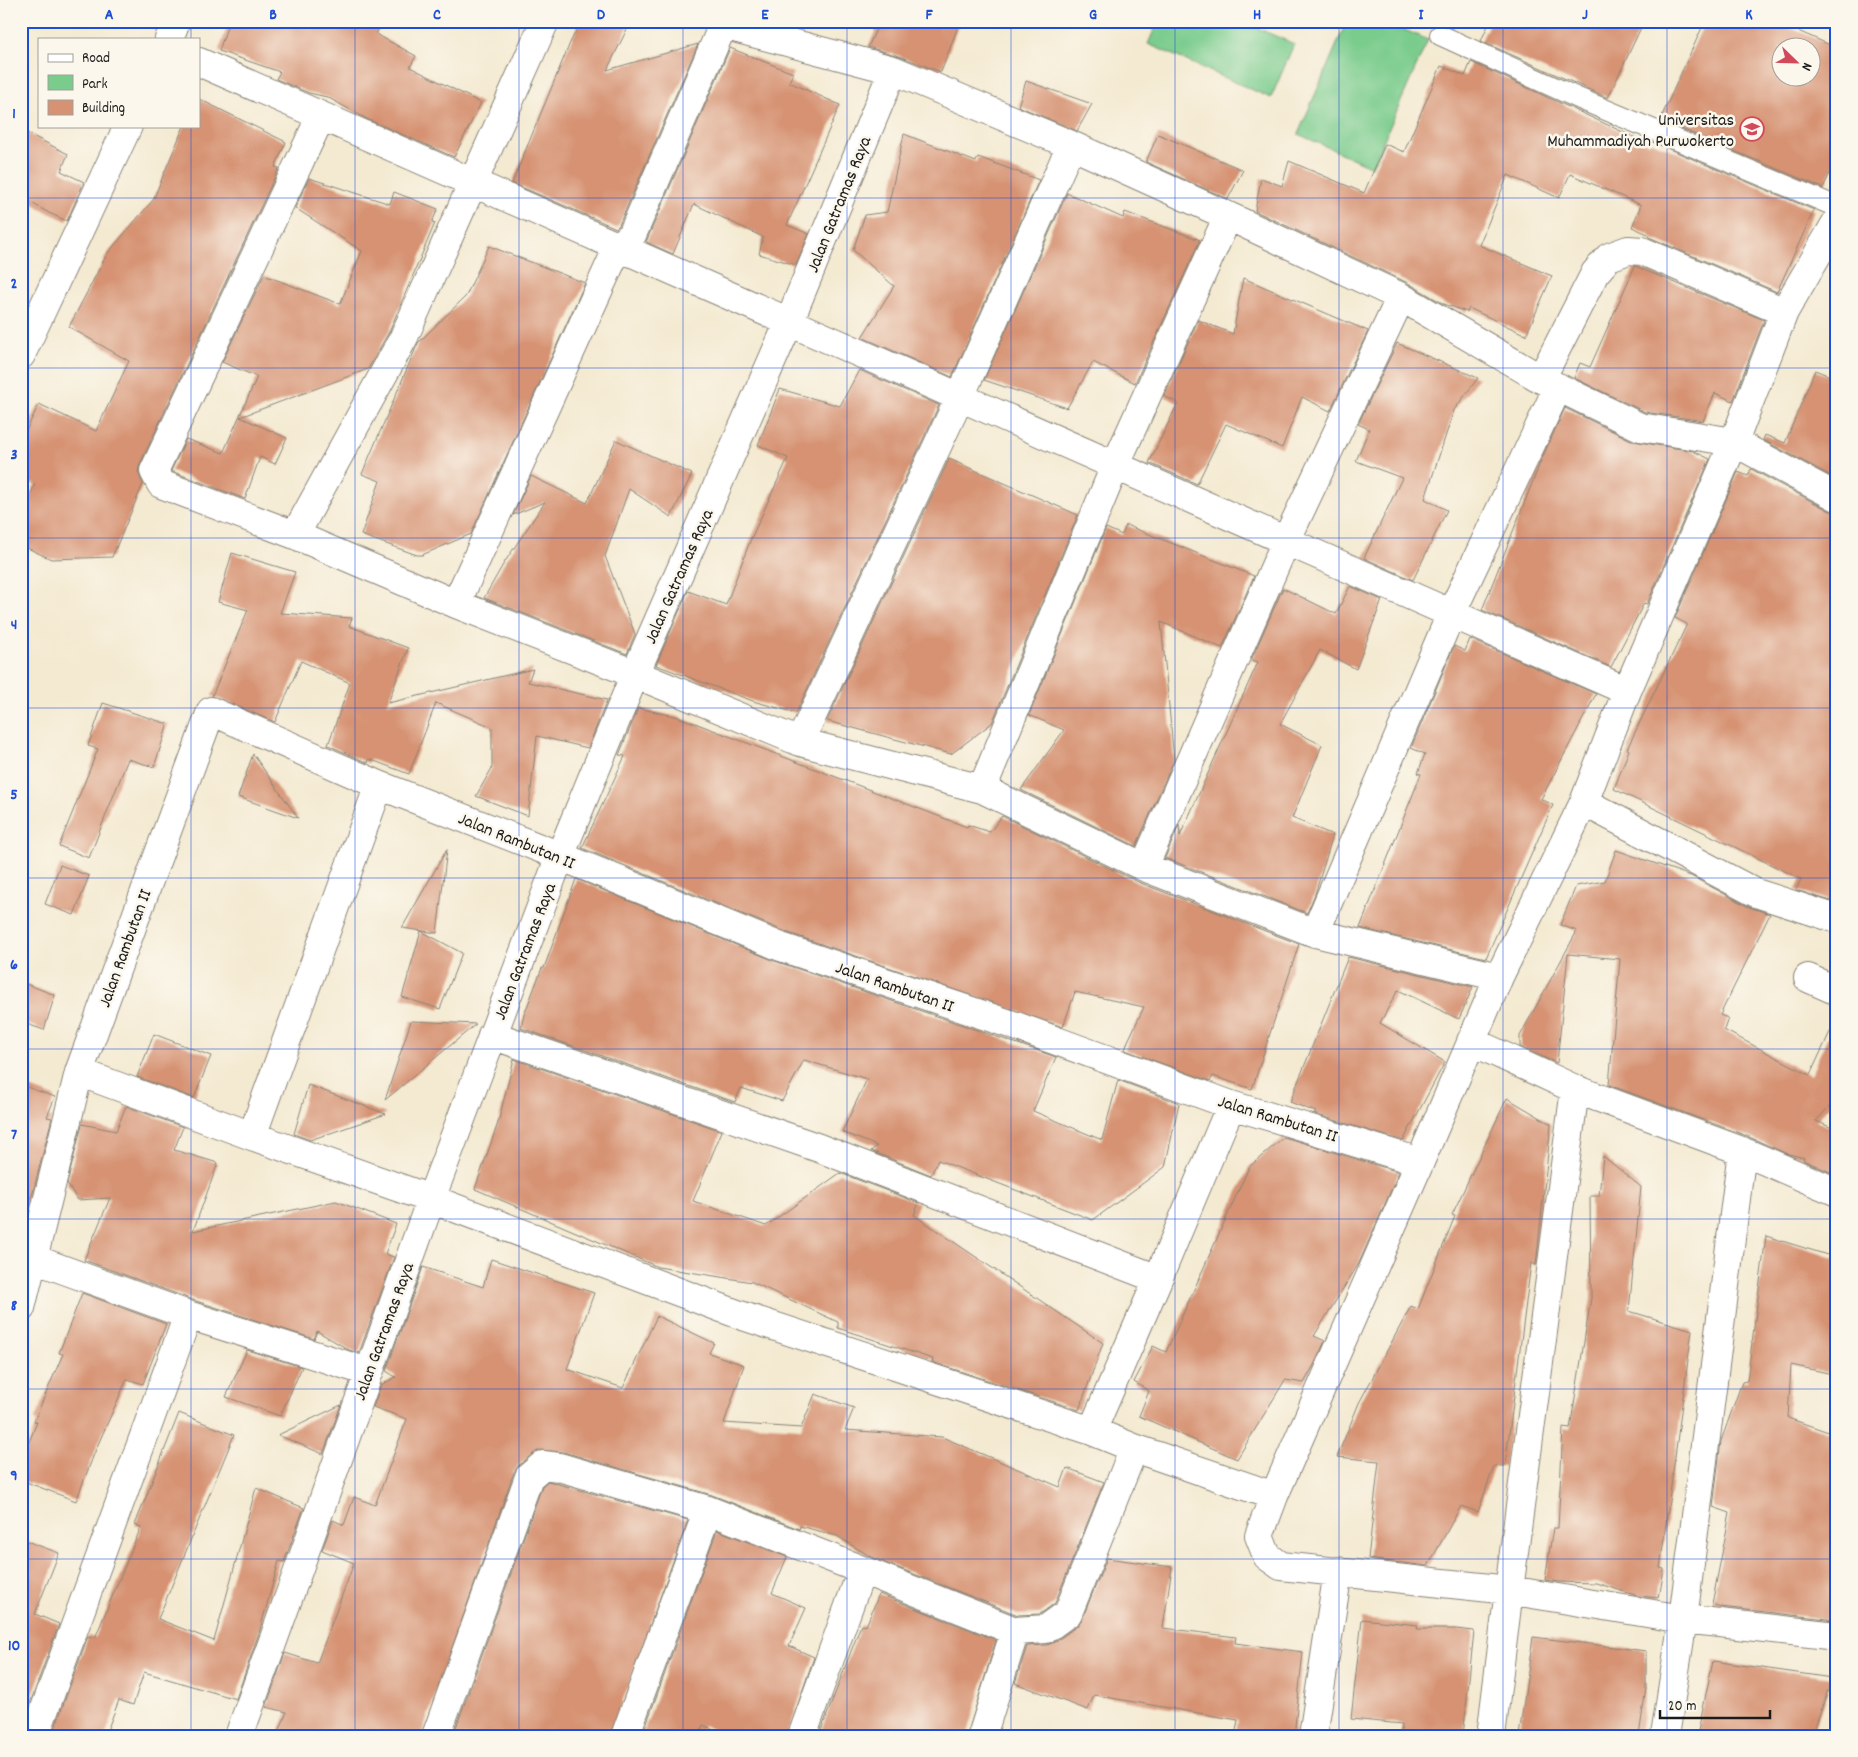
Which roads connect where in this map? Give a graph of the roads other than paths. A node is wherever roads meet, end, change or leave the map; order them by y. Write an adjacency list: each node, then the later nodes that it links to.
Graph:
1 (176, 21): 5 (street)
2 (545, 21): 11 (street)
3 (720, 23): 7 (street); 15 (street)
4 (1440, 34): 12 (lane)
5 (169, 38)
6 (200, 62): 8 (street)
7 (893, 70): 10 (street); 18 (street, Jalan Gatramas Raya)
8 (321, 116): 11 (street); 25 (street)
9 (127, 128): 19 (street)
10 (1071, 145): 13 (street); 21 (street)
11 (472, 184): 15 (street); 25 (street)
12 (1837, 207)
13 (1228, 216): 16 (street); 23 (street)
14 (1837, 221): 17 (street)
15 (618, 247): 18 (street); 27 (street)
16 (1401, 297): 20 (street); 26 (street)
17 (1784, 312): 20 (street); 22 (street)
18 (789, 322): 21 (street); 29 (street, Jalan Gatramas Raya)
19 (21, 355)
20 (1550, 383): 22 (street); 28 (street)
21 (960, 398): 23 (street); 31 (street)
22 (1734, 442): 24 (street); 30 (street)
23 (1116, 466): 26 (street); 33 (street)
24 (1837, 497)
25 (295, 534): 27 (street)
26 (1286, 541): 28 (street); 36 (street)
27 (456, 604): 29 (street)
28 (1451, 614): 30 (street); 38 (street)
29 (636, 674): 31 (street); 35 (street, Jalan Gatramas Raya)
30 (1627, 691): 34 (street)
31 (800, 742): 33 (street)
32 (379, 786): 35 (street, Jalan Rambutan II); 44 (street, Jalan Rambutan II); 47 (street)
33 (982, 789): 36 (street)
34 (1584, 802): 37 (street); 39 (street)
35 (560, 856): 42 (street, Jalan Gatramas Raya); 46 (street, Jalan Rambutan II)
36 (1144, 867): 38 (street)
37 (1837, 919)
38 (1315, 933): 39 (street)
39 (1499, 977): 43 (street)
40 (1808, 978): 41 (street)
41 (1837, 991)
42 (492, 1035): 51 (street, Jalan Gatramas Raya); 53 (street)
43 (1471, 1041): 45 (street); 49 (street)
44 (79, 1072): 47 (street); 52 (street, Jalan Rambutan II)
45 (1575, 1089): 48 (street); 63 (street)
46 (1231, 1105): 49 (street, Jalan Rambutan II); 53 (street)
47 (252, 1136): 51 (street)
48 (1742, 1151): 50 (street); 64 (street)
49 (1420, 1162): 59 (street)
50 (1837, 1192)
51 (431, 1199): 56 (street, Jalan Gatramas Raya); 57 (street)
52 (34, 1259): 54 (street, Jalan Rambutan II); 55 (street)
53 (1158, 1279): 57 (street)
54 (21, 1308)
55 (188, 1315): 56 (street); 67 (street)
56 (368, 1372): 68 (street, Jalan Gatramas Raya)
57 (1092, 1431): 58 (street)
58 (1134, 1448): 59 (street); 65 (street)
59 (1274, 1496): 62 (street)
60 (708, 1510): 61 (street); 69 (street); 70 (street)
61 (862, 1570): 65 (street); 71 (street)
62 (1338, 1571): 63 (street); 73 (street)
63 (1509, 1590): 64 (street); 74 (street)
64 (1684, 1619): 66 (street); 75 (street)
65 (1014, 1632): 72 (street)
66 (1837, 1636)
67 (35, 1736)
68 (239, 1736)
69 (436, 1736)
70 (625, 1736)
71 (802, 1736)
72 (982, 1736)
73 (1313, 1736)
74 (1492, 1736)
75 (1665, 1736)

